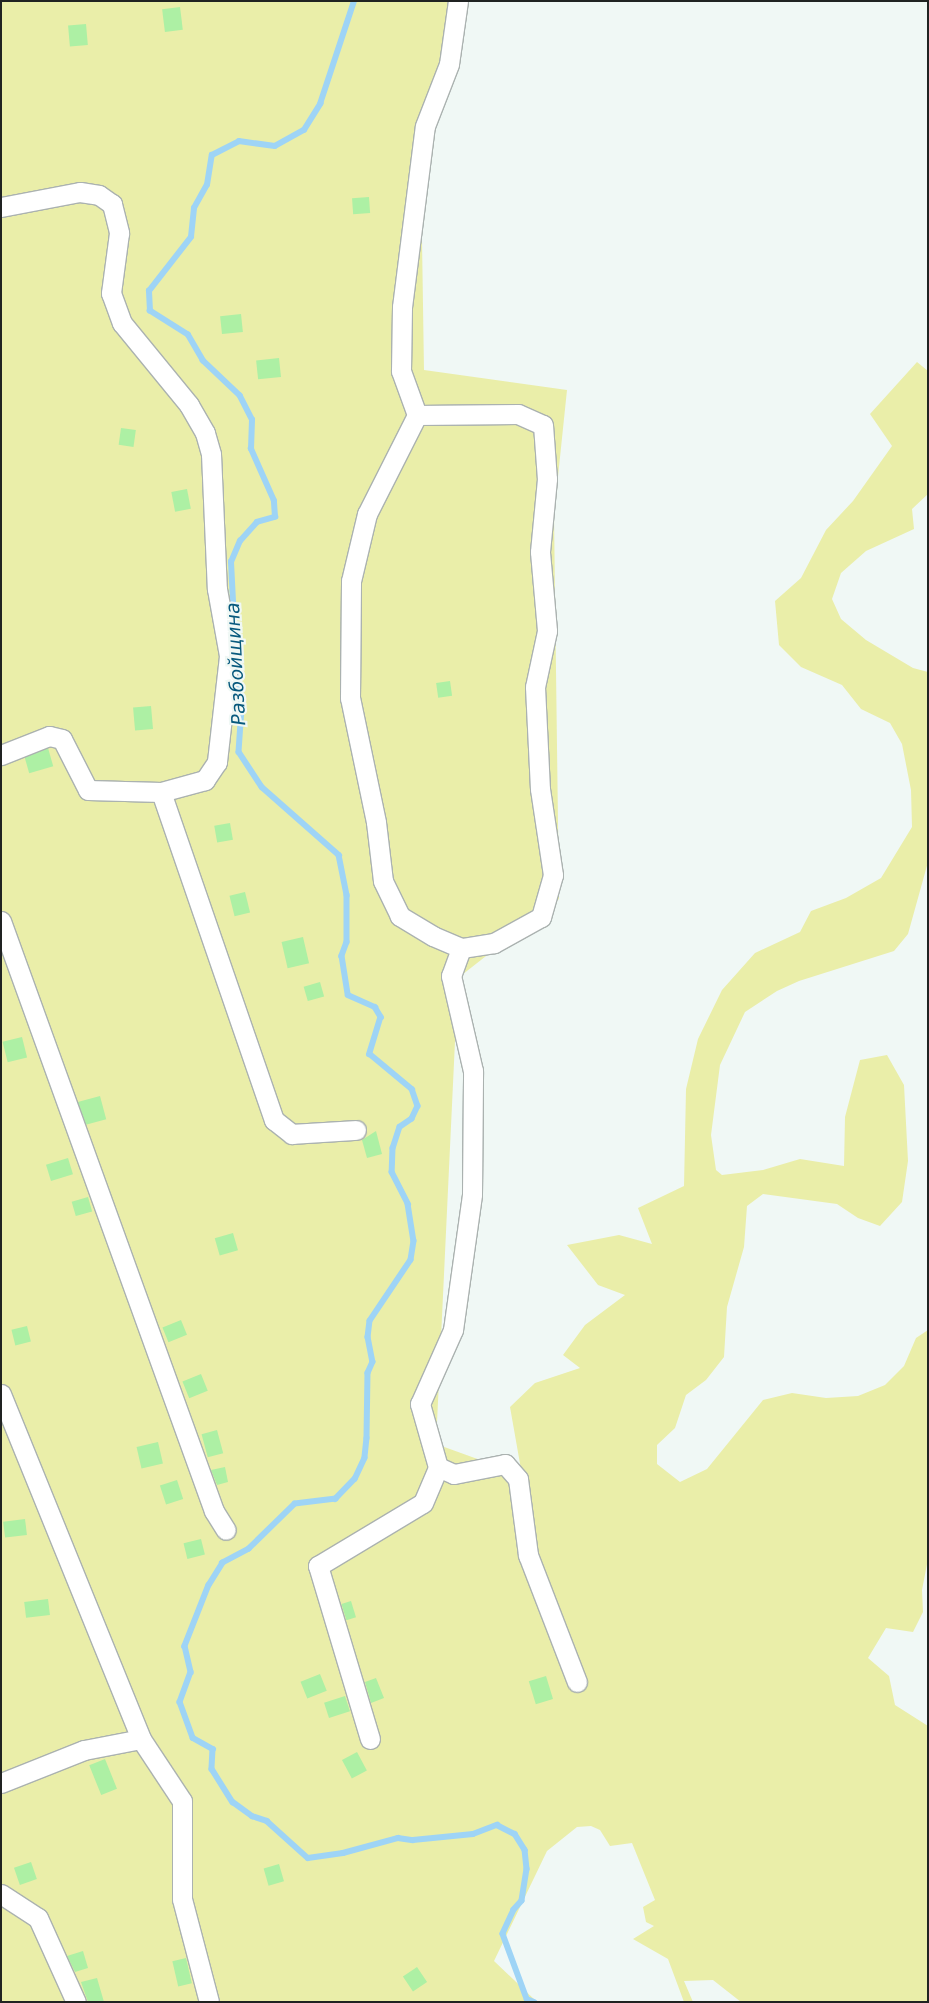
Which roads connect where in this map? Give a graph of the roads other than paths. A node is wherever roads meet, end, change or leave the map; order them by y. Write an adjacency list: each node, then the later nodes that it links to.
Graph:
1 (458, 1): 3 (street)
2 (1, 208): 5 (street)
3 (417, 415): 7 (street); 7 (street)
4 (1, 755): 5 (street)
5 (161, 792): 8 (street)
6 (1, 922): 11 (street)
7 (461, 948): 10 (street)
8 (356, 1130)
9 (1, 1394): 13 (street)
10 (438, 1467): 12 (street); 14 (street)
11 (226, 1530)
12 (577, 1682)
13 (142, 1739): 15 (street); 18 (street)
14 (370, 1739)
15 (1, 1783)
16 (1, 1894): 17 (street)
17 (76, 2002)
18 (209, 2002)

